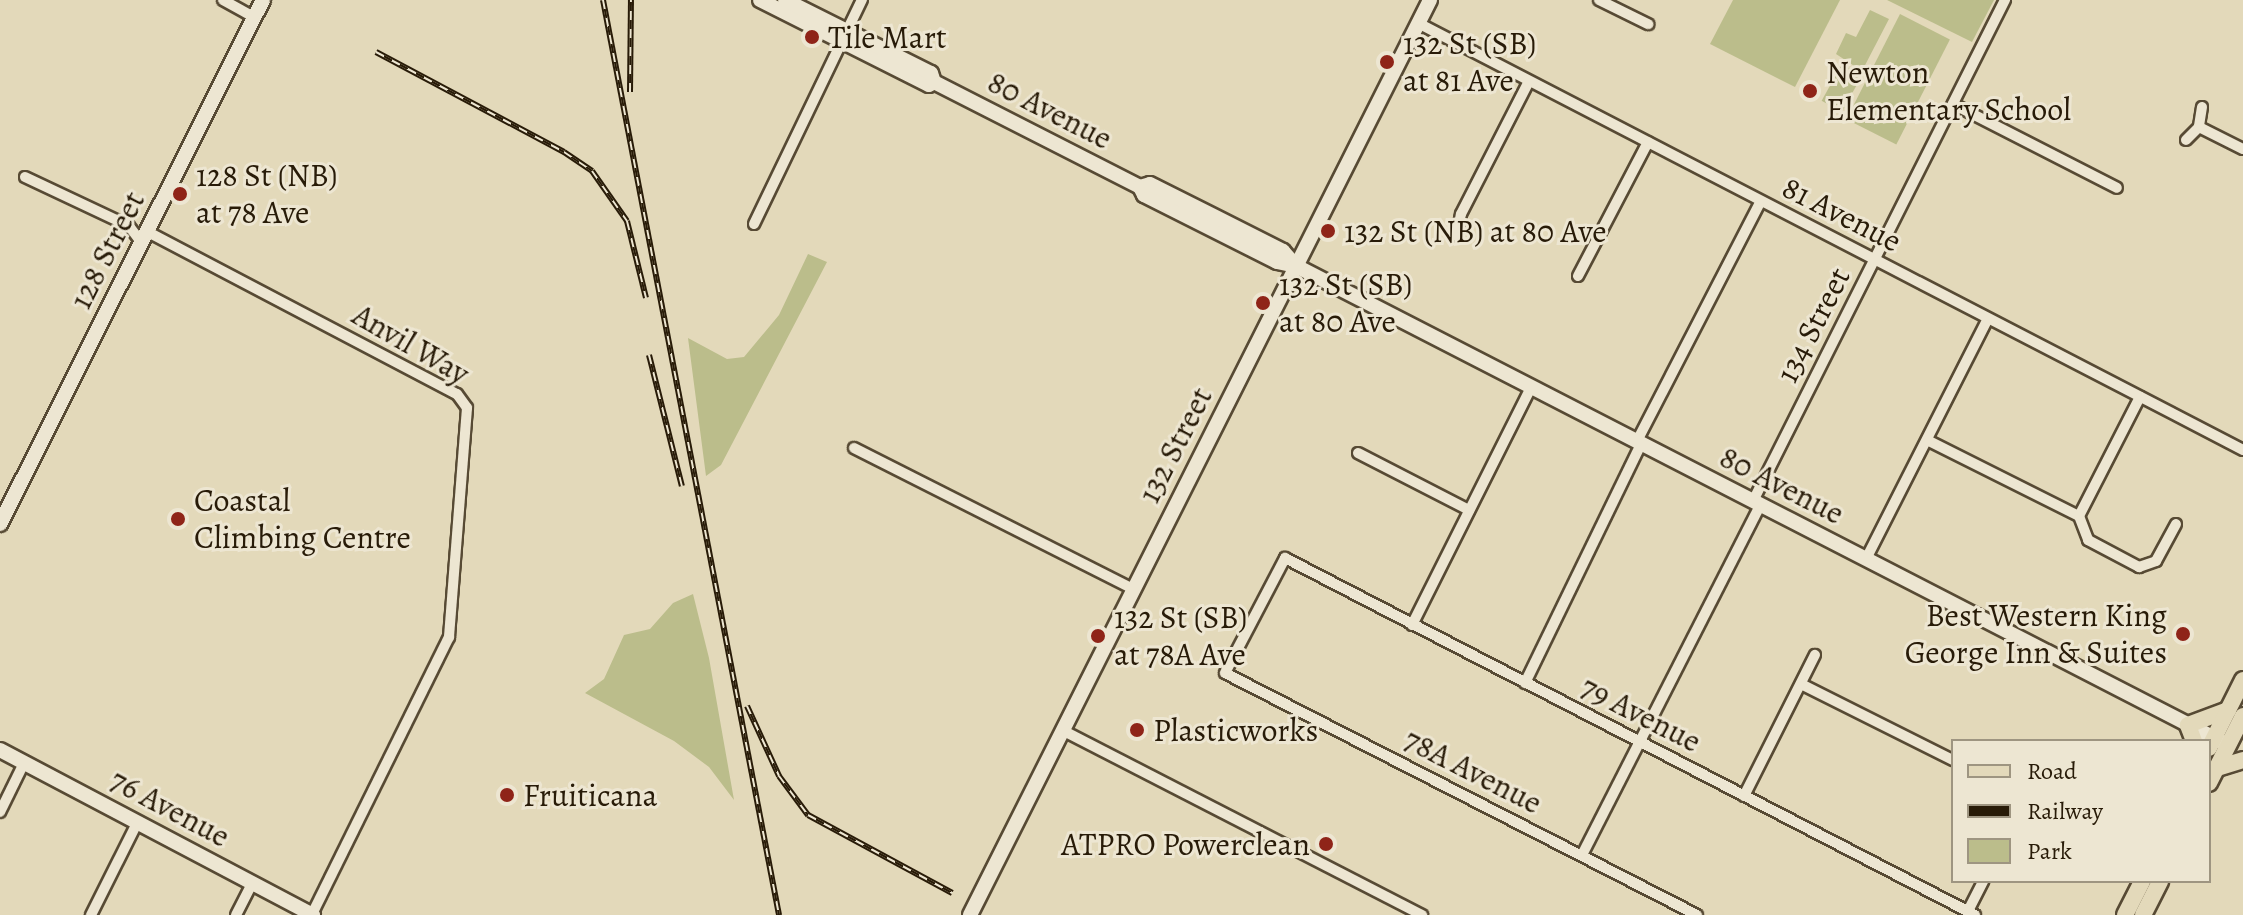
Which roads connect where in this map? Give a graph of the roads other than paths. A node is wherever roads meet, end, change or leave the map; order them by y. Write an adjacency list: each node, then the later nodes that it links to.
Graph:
1 (223, 0): 9 (street)
2 (263, 0): 9 (main road, 128 Street)
3 (760, 0): 12 (main road, 80 Avenue)
4 (785, 0): 12 (main road, 80 Avenue)
5 (862, 0): 12 (street)
6 (1430, 0): 10 (main road, 132 Street)
7 (2005, 0): 14 (street, 134 Street)
8 (1601, 1): 11 (street)
9 (254, 17): 25 (main road, 128 Street)
10 (1418, 23): 13 (street, 81 Avenue); 27 (main road, 132 Street)
11 (1648, 24)
12 (844, 36): 23 (street); 27 (main road, 80 Avenue)
13 (1529, 81): 18 (street, 81 Avenue); 24 (street)
14 (1953, 104): 21 (street); 26 (street, 134 Street)
15 (2202, 107): 16 (street)
16 (2199, 127): 17 (street); 19 (street)
17 (2186, 140)
18 (1648, 142): 22 (street, 81 Avenue); 28 (street)
19 (2243, 149)
20 (25, 177): 25 (street, Anvil Way)
21 (2117, 188)
22 (1761, 201): 26 (street, 81 Avenue); 33 (street)
23 (754, 224)
24 (1457, 236)
25 (145, 237): 40 (main road, 128 Street); 72 (street, Anvil Way)
26 (1875, 260): 29 (street, 81 Avenue); 37 (street, 134 Street)
27 (1296, 266): 30 (main road, 80 Avenue); 43 (main road, 132 Street)
28 (1578, 276)
29 (1988, 319): 31 (street, 81 Avenue); 32 (street)
30 (1531, 387): 33 (main road, 80 Avenue); 38 (street)
31 (2140, 397): 35 (street, 81 Avenue); 39 (street)
32 (1927, 440): 39 (street); 42 (street)
33 (1639, 442): 37 (main road, 80 Avenue); 48 (street)
34 (854, 448): 43 (street)
35 (2243, 450)
36 (1358, 453): 38 (street)
37 (1756, 503): 42 (main road, 80 Avenue); 53 (street, 134 Street)
38 (1469, 510): 44 (street)
39 (2079, 516): 41 (street)
40 (0, 524)
41 (2176, 524)
42 (1866, 559): 52 (main road, 80 Avenue)
43 (1133, 589): 51 (main road, 132 Street)
44 (1412, 625): 46 (street, 79 Avenue); 48 (street, 79 Avenue)
45 (1815, 655): 49 (street)
46 (1225, 673): 64 (street, 78A Avenue)
47 (2243, 680): 50 (main road)
48 (1525, 683): 53 (street, 79 Avenue)
49 (1801, 684): 56 (street); 61 (street)
50 (2238, 722): 52 (main road); 54 (main road)
51 (1062, 730): 73 (main road, 132 Street); 74 (street)
52 (2191, 733)
53 (1640, 742): 61 (street, 79 Avenue); 64 (street, 134 Street)
54 (2224, 746): 59 (main road)
55 (0, 750): 58 (main road, 76 Avenue)
56 (1951, 759)
57 (2243, 760): 59 (main road)
58 (24, 763): 62 (street); 63 (main road, 76 Avenue)
59 (2217, 768): 60 (main road)
60 (2211, 779)
61 (1744, 796): 69 (street, 79 Avenue)
62 (0, 812)
63 (137, 823): 65 (main road, 76 Avenue); 70 (street)
64 (1582, 855): 75 (street, 78A Avenue)
65 (252, 883): 71 (street); 72 (main road, 76 Avenue)
66 (1982, 883): 69 (street)
67 (2141, 883): 76 (main road)
68 (2159, 883): 77 (main road)
69 (1971, 913)
70 (91, 915)
71 (236, 915)
72 (312, 915)
73 (970, 915)
74 (1422, 915)
75 (1697, 915)
76 (2125, 915)
77 (2143, 915)

